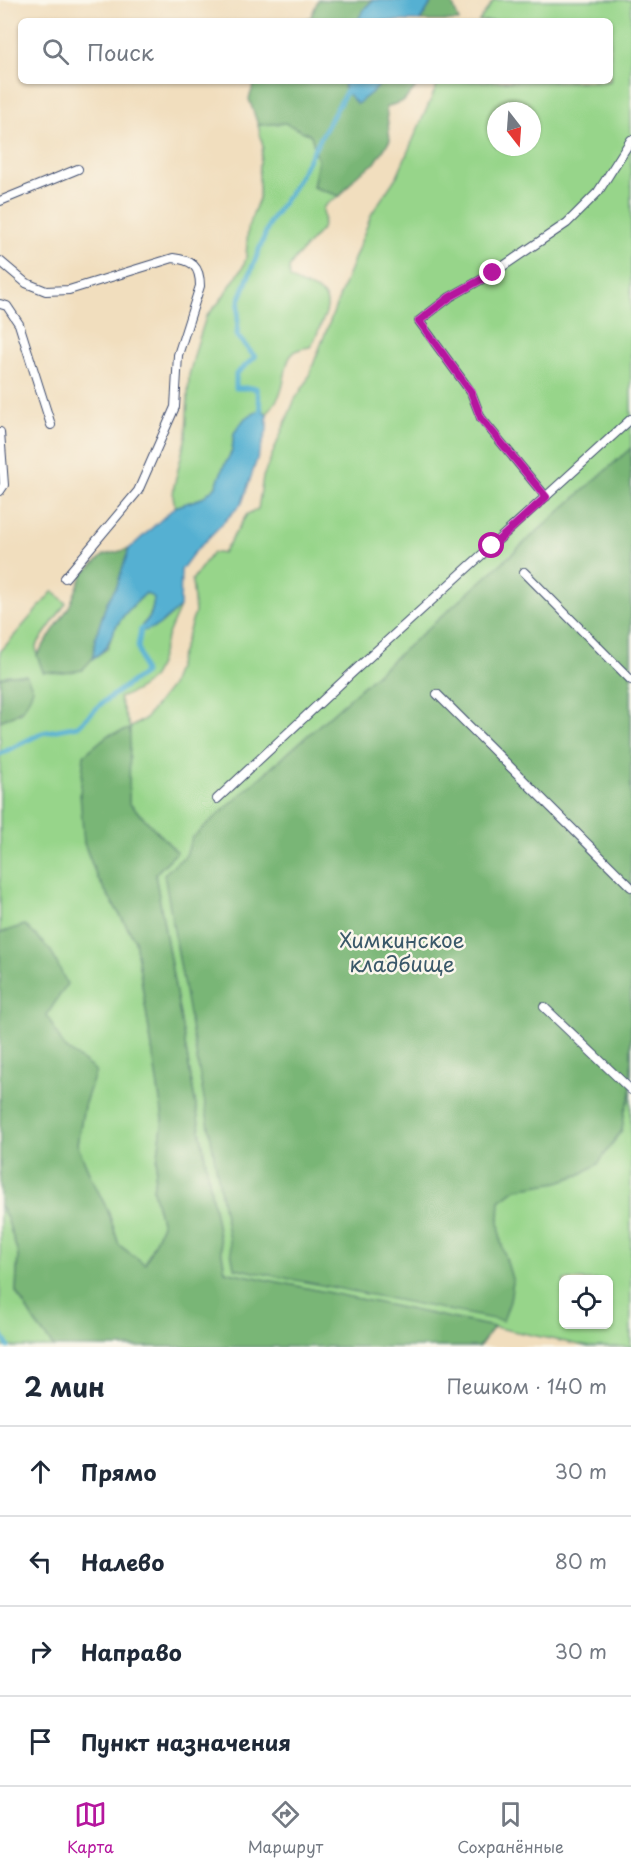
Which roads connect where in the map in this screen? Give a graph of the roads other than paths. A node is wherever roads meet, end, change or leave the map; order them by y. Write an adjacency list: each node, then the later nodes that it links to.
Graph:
1 (631, 140): 10 (lane)
2 (78, 169): 3 (lane)
3 (0, 201)
4 (0, 261): 12 (lane)
5 (0, 304): 7 (lane)
6 (631, 419): 10 (lane)
7 (51, 425)
8 (0, 432): 9 (lane)
9 (0, 491)
10 (546, 497): 15 (lane)
11 (524, 572): 13 (lane)
12 (65, 578)
13 (631, 680)
14 (437, 694): 16 (lane)
15 (217, 799)
16 (631, 887)
17 (544, 1007): 18 (lane)
18 (631, 1090)

